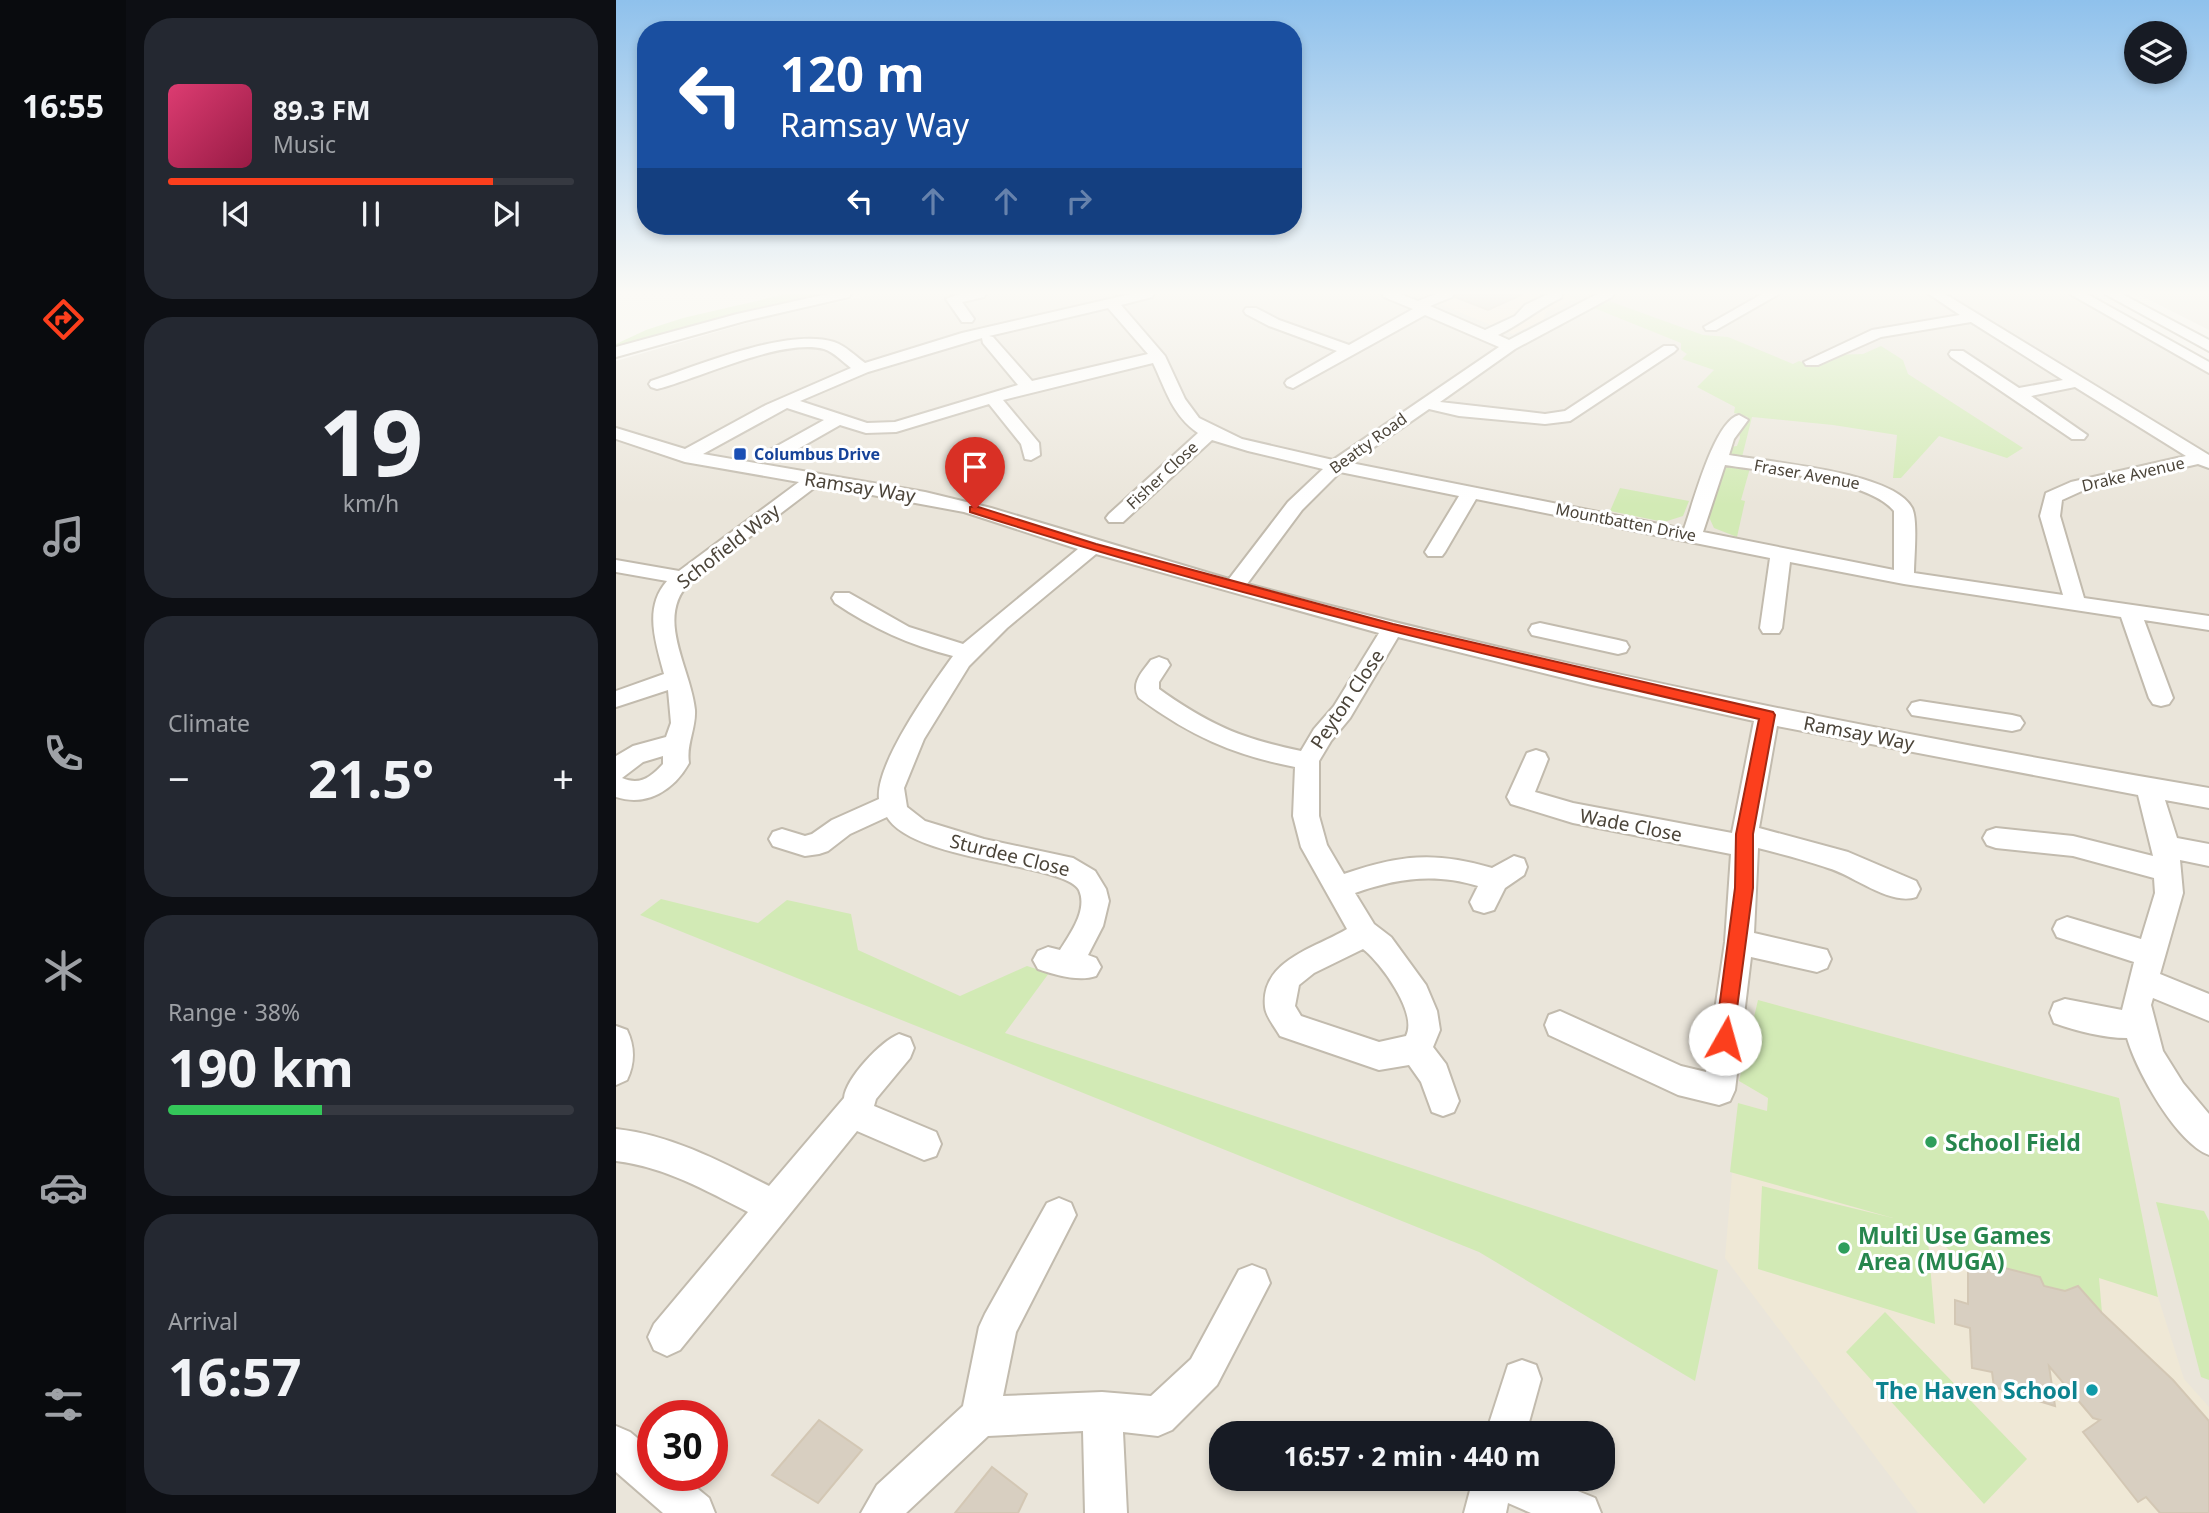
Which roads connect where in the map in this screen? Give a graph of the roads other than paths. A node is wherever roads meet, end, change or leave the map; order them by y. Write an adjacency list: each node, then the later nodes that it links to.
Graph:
1 (719, 365): 15 (street)
2 (857, 365): 12 (street)
3 (877, 365): 12 (street)
4 (1009, 365): 16 (street)
5 (1124, 365): 16 (street)
6 (1160, 365): 24 (street, Mountbatten Drive)
7 (1324, 365): 14 (street)
8 (1482, 365): 20 (street, Beatty Road)
9 (1646, 365): 20 (street)
10 (1973, 365): 17 (street)
11 (2049, 365): 13 (street)
12 (863, 369): 19 (street)
13 (2077, 382): 17 (street); 30 (street)
14 (1293, 383)
15 (657, 384)
16 (1028, 387): 18 (street)
17 (2016, 394): 25 (street)
18 (994, 398): 21 (street); 27 (street)
19 (786, 402): 21 (street); 28 (street)
20 (1424, 404): 31 (street, Beatty Road)
21 (839, 419): 26 (street)
22 (1739, 420): 29 (street)
23 (616, 433): 28 (street, Ramsay Way)
24 (1209, 433): 31 (street, Mountbatten Drive); 34 (street, Fisher Close)
25 (2078, 435)
26 (776, 454)
27 (1031, 455)
28 (685, 457): 32 (street, Ramsay Way)
29 (1717, 458): 35 (street); 41 (street, Fraser Avenue)
30 (2205, 461): 44 (street, Drake Avenue)
31 (1337, 465): 33 (street, Mountbatten Drive); 42 (street, Beatty Road)
32 (813, 480): 36 (street, Ramsay Way); 40 (street, Schofield Way)
33 (1471, 491): 35 (street, Mountbatten Drive); 37 (street)
34 (1116, 519)
35 (1692, 535): 38 (street, Mountbatten Drive)
36 (1092, 547): 42 (street, Ramsay Way); 52 (street)
37 (1435, 552)
38 (1781, 554): 41 (street, Mountbatten Drive); 47 (street)
39 (616, 566): 40 (street)
40 (683, 578): 55 (street, Schofield Way)
41 (1904, 578): 44 (street, Mountbatten Drive)
42 (1234, 587): 48 (street, Ramsay Way)
43 (842, 598): 52 (street)
44 (2076, 605): 45 (street, Mountbatten Drive)
45 (2130, 612): 46 (street, Mountbatten Drive); 57 (street)
46 (2209, 624)
47 (1771, 628)
48 (1392, 629): 54 (street, Ramsay Way); 65 (street, Peyton Close)
49 (1540, 630): 50 (street)
50 (1577, 638): 51 (street); 54 (street)
51 (1618, 647)
52 (967, 652): 70 (street)
53 (1159, 665): 65 (street)
54 (1563, 670): 59 (street, Ramsay Way)
55 (678, 678): 56 (street); 62 (street, Schofield Way)
56 (616, 698)
57 (2161, 698)
58 (1920, 709): 60 (street)
59 (1767, 715): 63 (street, Ramsay Way); 73 (street)
60 (1964, 716): 61 (street); 63 (street)
61 (2012, 723)
62 (673, 745): 66 (street); 67 (street, Schofield Way)
63 (1968, 754): 68 (street, Ramsay Way)
64 (1536, 759): 73 (street, Wade Close)
65 (1307, 761): 77 (street, Peyton Close)
66 (616, 771)
67 (616, 786)
68 (2148, 787): 69 (street, Ramsay Way); 75 (street)
69 (2209, 798)
70 (892, 804): 71 (street); 83 (street, Sturdee Close)
71 (782, 838)
72 (1996, 838): 75 (street)
73 (1744, 840): 78 (street, Wade Close); 81 (street)
74 (2209, 855): 75 (street)
75 (2168, 859): 84 (street)
76 (1498, 883): 77 (street)
77 (1338, 888): 80 (street, Peyton Close)
78 (1906, 889)
79 (2067, 929): 84 (street)
80 (1364, 933): 91 (street, Peyton Close); 91 (street)
81 (1739, 942): 82 (street); 88 (street)
82 (1817, 959)
83 (1067, 963)
84 (2146, 967): 85 (street); 87 (street)
85 (2209, 1007)
86 (2065, 1013): 87 (street)
87 (2138, 1024): 95 (street)
88 (1560, 1025)
89 (616, 1040): 92 (street)
90 (899, 1048): 94 (street)
91 (1416, 1049): 93 (street)
92 (616, 1070)
93 (1443, 1101)
94 (856, 1109): 97 (street); 98 (street)
95 (2205, 1129)
96 (616, 1144): 98 (street)
97 (924, 1144)
98 (774, 1206): 101 (street)
99 (1059, 1215): 104 (street)
100 (1252, 1283): 103 (street)
101 (667, 1338)
102 (1522, 1379): 105 (street)
103 (1102, 1411): 104 (street); 111 (street)
104 (980, 1417): 110 (street)
105 (1510, 1421)
106 (619, 1455): 109 (street)
107 (1490, 1491): 112 (street)
108 (1528, 1491): 113 (street)
109 (694, 1513)
110 (882, 1513)
111 (1106, 1513)
112 (1485, 1513)
113 (1580, 1513)

